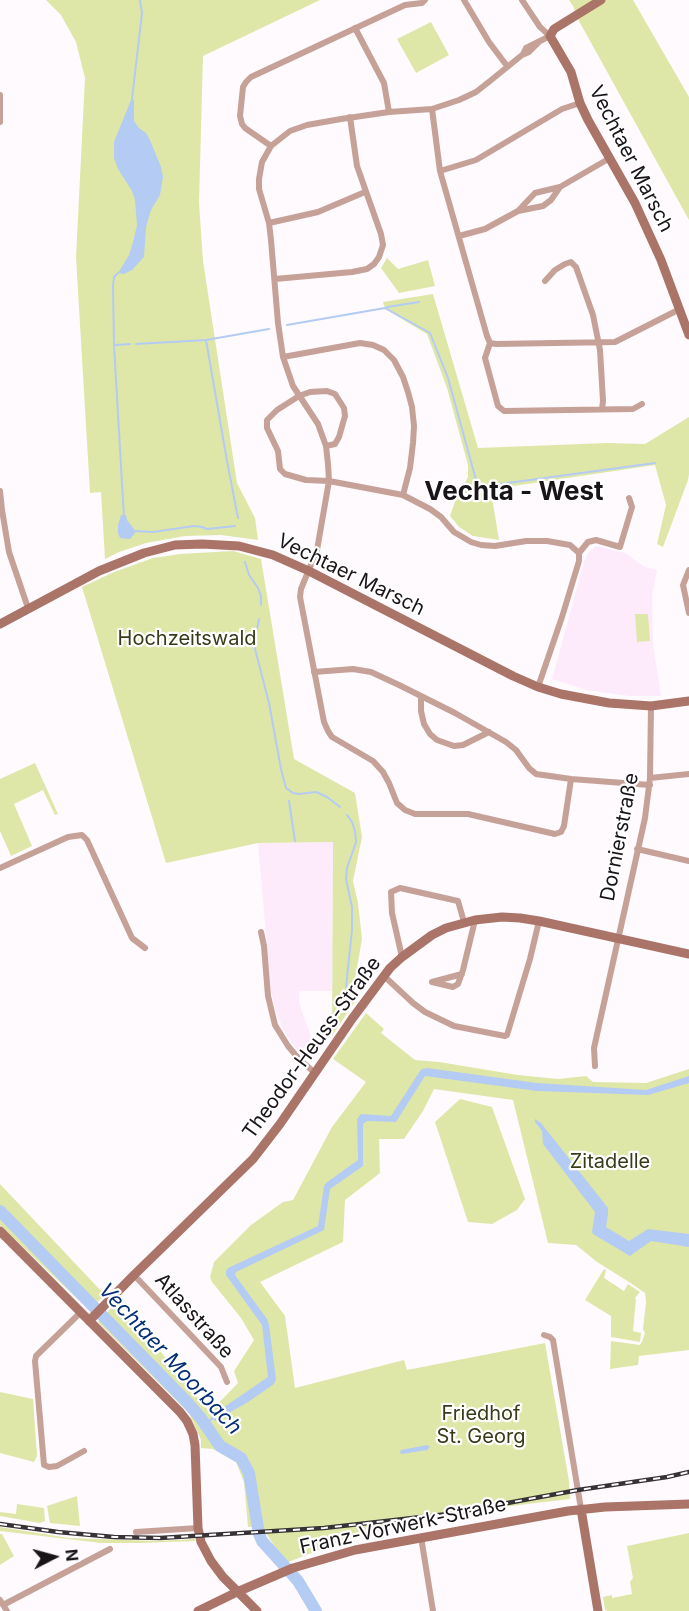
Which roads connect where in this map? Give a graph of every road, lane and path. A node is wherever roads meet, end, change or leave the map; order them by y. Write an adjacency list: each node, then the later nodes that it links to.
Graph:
1 (411, 0): 6 (street)
2 (425, 0): 6 (street)
3 (464, 0): 9 (street)
4 (522, 0): 8 (street)
5 (601, 0): 8 (street)
6 (405, 5): 7 (street)
7 (355, 28): 13 (street); 16 (street)
8 (550, 36): 9 (street); 11 (street, Vechtaer Marsch)
9 (507, 66): 12 (street)
10 (0, 95): 15 (street)
11 (580, 103): 17 (street, Vechtaer Marsch); 18 (street)
12 (432, 109): 13 (street); 18 (street)
13 (389, 112): 14 (street)
14 (350, 117): 16 (street); 20 (street)
15 (0, 122)
16 (271, 146): 22 (street)
17 (610, 158): 19 (street); 26 (street, Vechtaer Marsch)
18 (440, 171): 23 (street)
19 (560, 187): 21 (street); 21 (street)
20 (365, 192): 22 (street); 24 (street)
21 (518, 211): 23 (street)
22 (269, 223): 24 (street)
23 (459, 236): 28 (street)
24 (275, 279): 30 (street)
25 (545, 281): 29 (street)
26 (678, 310): 27 (street, Vechtaer Marsch); 29 (street)
27 (689, 335)
28 (490, 343): 29 (street); 33 (street)
29 (598, 343): 33 (street)
30 (283, 357): 31 (street); 37 (street)
31 (299, 396): 34 (street); 34 (street); 35 (street)
32 (642, 404): 33 (street)
33 (602, 409)
34 (326, 446): 35 (street)
35 (329, 481): 37 (street); 41 (street)
36 (0, 491): 42 (street)
37 (403, 495): 39 (street)
38 (629, 498): 39 (street)
39 (579, 552): 46 (street)
40 (689, 570): 43 (street)
41 (309, 571): 42 (street, Vechtaer Marsch); 45 (street); 46 (street, Vechtaer Marsch)
42 (28, 608): 44 (street, Vechtaer Marsch)
43 (689, 613)
44 (0, 624)
45 (314, 672): 47 (street); 52 (street)
46 (538, 687): 49 (street, Vechtaer Marsch)
47 (422, 697): 50 (street); 50 (street)
48 (689, 701): 49 (street, Vechtaer Marsch)
49 (651, 706): 53 (street, Dornierstraße)
50 (489, 732): 52 (street)
51 (689, 774): 53 (street)
52 (571, 779): 53 (street)
53 (650, 781): 54 (street, Dornierstraße)
54 (637, 849): 55 (street); 61 (street, Dornierstraße)
55 (689, 861)
56 (0, 868): 62 (street)
57 (474, 920): 58 (street, Theodor-Heuss-Straße); 59 (street, Theodor-Heuss-Straße); 65 (street)
58 (539, 921): 61 (street, Theodor-Heuss-Straße); 66 (street)
59 (464, 922): 64 (street, Theodor-Heuss-Straße); 64 (street)
60 (261, 932): 68 (street)
61 (618, 938): 63 (street, Theodor-Heuss-Straße); 67 (street, Dornierstraße)
62 (145, 948)
63 (689, 954)
64 (402, 957): 66 (street, Theodor-Heuss-Straße)
65 (462, 974)
66 (384, 976): 68 (street, Theodor-Heuss-Straße)
67 (595, 1066)
68 (315, 1073): 70 (street, Theodor-Heuss-Straße)
69 (0, 1231): 71 (street)
70 (134, 1275): 72 (street, Theodor-Heuss-Straße); 74 (street, Atlasstraße)
71 (81, 1312): 72 (street); 75 (street)
72 (91, 1319): 78 (street)
73 (544, 1335): 77 (street)
74 (227, 1382)
75 (84, 1451)
76 (689, 1504): 77 (street, Franz-Vorwerk-Straße)
77 (581, 1509): 80 (street, Franz-Vorwerk-Straße); 87 (street)
78 (198, 1528): 79 (street); 82 (street)
79 (136, 1532)
80 (421, 1537): 82 (street, Franz-Vorwerk-Straße); 86 (street)
81 (110, 1550): 83 (street)
82 (237, 1592): 84 (street, Franz-Vorwerk-Straße); 85 (street)
83 (3, 1605)
84 (198, 1611)
85 (257, 1611)
86 (433, 1611)
87 (598, 1611)

